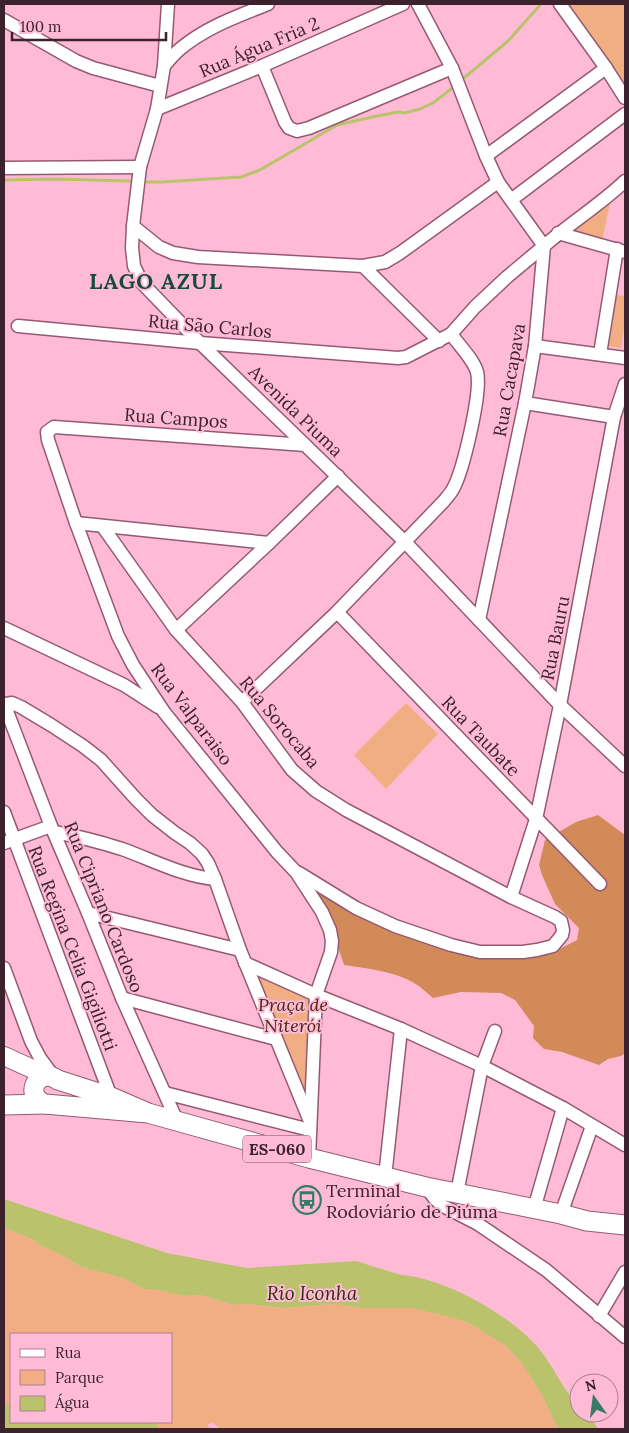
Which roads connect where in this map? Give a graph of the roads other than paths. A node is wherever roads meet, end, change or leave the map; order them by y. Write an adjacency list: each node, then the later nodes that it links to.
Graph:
1 (168, 4): 7 (street, Avenida Piuma)
2 (268, 4): 7 (street)
3 (403, 4): 8 (street, Rua Água Fria 2)
4 (418, 4): 9 (street)
5 (560, 4): 10 (street)
6 (4, 20): 11 (street)
7 (164, 66): 11 (street, Avenida Piuma)
8 (262, 66): 9 (street); 13 (street, Rua Água Fria 2)
9 (452, 68): 15 (street)
10 (606, 68): 12 (street); 15 (street)
11 (160, 86): 13 (street, Avenida Piuma)
12 (625, 98)
13 (157, 109): 16 (street, Avenida Piuma)
14 (625, 114): 20 (street)
15 (486, 156): 19 (street)
16 (140, 167): 17 (street); 21 (street, Avenida Piuma)
17 (4, 168)
18 (625, 181): 22 (street)
19 (498, 182): 20 (street); 25 (street)
20 (512, 200): 23 (street)
21 (133, 226): 25 (street); 29 (street, Avenida Piuma)
22 (558, 233): 23 (street); 24 (street)
23 (544, 246): 27 (street); 30 (street, Rua Cacapava)
24 (621, 251): 31 (street)
25 (363, 266): 28 (street)
26 (18, 326): 29 (street, Rua São Carlos)
27 (450, 334): 28 (street); 41 (street)
28 (439, 341): 29 (street, Rua São Carlos)
29 (200, 343): 37 (street, Avenida Piuma)
30 (535, 346): 31 (street); 34 (street, Rua Cacapava)
31 (600, 354): 32 (street)
32 (625, 358)
33 (625, 384): 35 (street, Rua Bauru)
34 (525, 403): 35 (street); 44 (street, Rua Cacapava)
35 (614, 417): 48 (street, Rua Bauru)
36 (47, 432): 37 (street, Rua Campos); 39 (street, Rua Valparaiso)
37 (305, 445): 38 (street, Avenida Piuma)
38 (338, 476): 41 (street, Avenida Piuma); 42 (street)
39 (76, 523): 40 (street); 49 (street, Rua Valparaiso)
40 (103, 527): 42 (street); 46 (street, Rua Sorocaba)
41 (405, 542): 43 (street); 44 (street, Avenida Piuma)
42 (269, 543): 46 (street)
43 (337, 612): 47 (street); 52 (street, Rua Taubate)
44 (479, 620): 48 (street, Avenida Piuma)
45 (4, 628): 49 (street)
46 (176, 630): 47 (street, Rua Sorocaba)
47 (242, 702): 58 (street, Rua Sorocaba)
48 (560, 705): 50 (street, Avenida Piuma); 52 (street, Rua Bauru)
49 (164, 712): 55 (street, Rua Valparaiso)
50 (625, 766)
51 (4, 812): 54 (street, Rua Regina Celia Gigiliotti)
52 (536, 818): 57 (street, Rua Taubate); 58 (street, Rua Bauru)
53 (52, 829): 54 (street); 56 (street); 56 (street, Rua Cipriano Cardoso); 59 (street, Rua Cipriano Cardoso)
54 (9, 841): 72 (street, Rua Regina Celia Gigiliotti)
55 (296, 872): 58 (street, Rua Sorocaba); 63 (street, Rua Valparaiso)
56 (214, 879): 60 (street)
57 (600, 884)
58 (511, 897)
59 (88, 913): 60 (street); 64 (street, Rua Cipriano Cardoso)
60 (240, 950): 61 (street)
61 (245, 963): 63 (street); 67 (street)
62 (4, 968): 70 (street)
63 (316, 995): 65 (street); 80 (street, Rua Valparaiso)
64 (122, 998): 67 (street); 71 (street, Rua Cipriano Cardoso)
65 (401, 1029): 69 (street); 83 (street)
66 (495, 1031): 69 (street)
67 (276, 1039): 80 (street)
68 (10, 1059): 70 (main road)
69 (482, 1066): 76 (street); 85 (street)
70 (46, 1081): 72 (main road, ES-060); 73 (main road); 74 (main road); 74 (main road)
71 (165, 1093): 78 (street, Rua Cipriano Cardoso); 80 (street)
72 (111, 1097): 77 (main road, ES-060)
73 (4, 1098)
74 (48, 1104): 75 (main road, ES-060); 77 (main road, ES-060)
75 (4, 1105)
76 (563, 1108): 79 (street); 86 (street)
77 (148, 1113): 78 (main road, ES-060)
78 (177, 1121): 82 (main road, ES-060)
79 (592, 1126): 81 (street); 87 (street)
80 (310, 1127): 82 (street, Rua Valparaiso)
81 (625, 1145)
82 (309, 1158): 83 (main road, ES-060)
83 (385, 1177): 84 (main road, ES-060)
84 (426, 1187): 85 (main road, ES-060); 90 (street)
85 (457, 1193): 86 (main road, ES-060)
86 (534, 1209): 87 (main road, ES-060)
87 (561, 1214): 88 (main road, ES-060)
88 (625, 1224)
89 (625, 1272): 90 (street)
90 (600, 1316): 91 (street)
91 (625, 1337)

